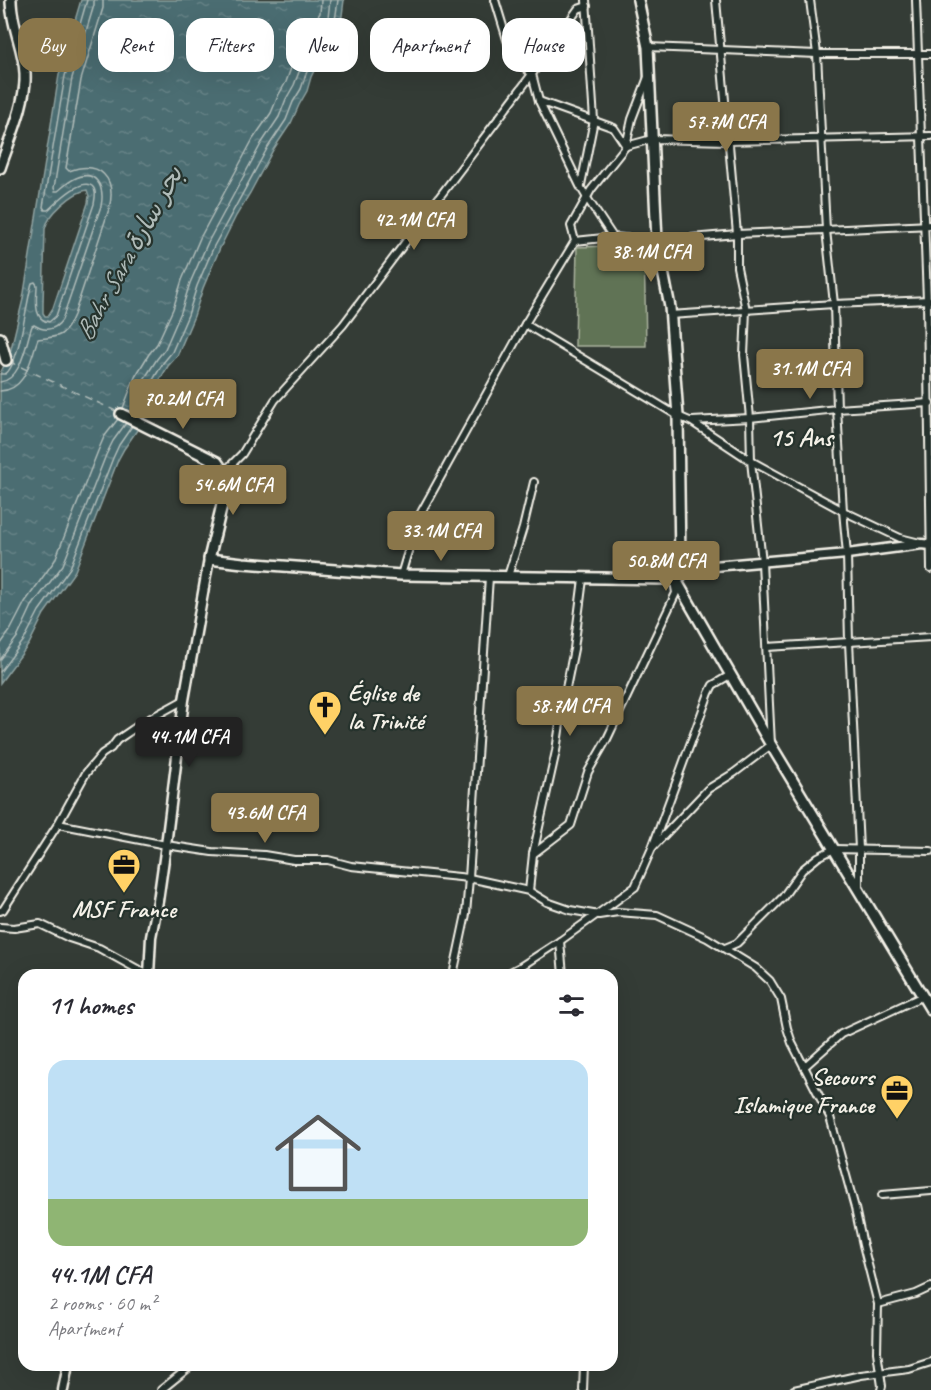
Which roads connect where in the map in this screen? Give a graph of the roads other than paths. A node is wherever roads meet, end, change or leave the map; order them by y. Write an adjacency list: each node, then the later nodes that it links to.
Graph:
1 (11, 0): 23 (main road)
2 (495, 0): 13 (street)
3 (638, 0): 8 (main road)
4 (716, 0): 9 (street)
5 (810, 0): 10 (street)
6 (916, 0): 11 (street)
7 (587, 3): 13 (street); 16 (street)
8 (648, 47): 9 (street); 14 (main road)
9 (720, 51): 10 (street); 21 (street)
10 (818, 54): 11 (street); 19 (street)
11 (918, 54): 12 (street); 17 (street)
12 (931, 54)
13 (532, 74): 15 (street); 46 (street)
14 (650, 74): 20 (main road); 22 (street)
15 (539, 101): 16 (street); 24 (street)
16 (594, 120): 22 (street); 24 (street)
17 (921, 136): 18 (street); 19 (street); 26 (street)
18 (931, 136)
19 (822, 138): 21 (street); 27 (street)
20 (652, 139): 21 (street); 22 (street); 31 (main road)
21 (728, 141): 28 (street)
22 (626, 146): 25 (street)
23 (0, 168)
24 (580, 186): 25 (street)
25 (587, 198): 29 (street); 30 (street)
26 (927, 226): 27 (street); 32 (street)
27 (826, 230): 28 (street); 33 (street)
28 (736, 234): 31 (street); 34 (street)
29 (613, 237): 30 (street); 31 (street)
30 (575, 241): 36 (street)
31 (657, 241): 35 (main road)
32 (929, 300): 33 (street); 39 (street)
33 (834, 304): 34 (street); 40 (street)
34 (746, 310): 35 (street); 43 (street)
35 (670, 315): 42 (main road)
36 (525, 324): 42 (street); 55 (street)
37 (0, 338): 38 (main road)
38 (6, 360)
39 (930, 403): 40 (street); 49 (street)
40 (837, 409): 43 (street); 48 (street)
41 (121, 414): 46 (main road)
42 (678, 416): 44 (street); 53 (main road)
43 (750, 418): 44 (street); 45 (street)
44 (692, 422): 45 (street)
45 (751, 461): 48 (street); 52 (street)
46 (224, 472): 51 (main road)
47 (534, 482): 56 (street)
48 (843, 511): 49 (street); 50 (street)
49 (928, 545): 50 (street); 54 (street)
50 (847, 554): 52 (street); 61 (street)
51 (209, 559): 55 (main road); 64 (street)
52 (762, 562): 53 (street); 62 (street)
53 (680, 568): 59 (main road)
54 (931, 569)
55 (401, 575): 57 (main road)
56 (508, 576): 57 (main road); 58 (main road)
57 (489, 577): 73 (street)
58 (583, 579): 59 (main road); 72 (street)
59 (674, 580): 63 (main road); 72 (street)
60 (931, 637): 61 (street)
61 (849, 642): 62 (street); 70 (street)
62 (767, 647): 65 (street)
63 (730, 675): 65 (main road); 68 (street)
64 (184, 700): 66 (street); 67 (street)
65 (771, 745): 68 (street); 69 (main road)
66 (58, 824): 67 (street); 76 (street)
67 (166, 845): 73 (street); 82 (street)
68 (652, 848): 77 (street)
69 (834, 849): 70 (street); 74 (main road); 80 (street)
70 (859, 849): 71 (street); 74 (street)
71 (931, 851)
72 (533, 854): 75 (street)
73 (469, 878): 75 (street); 83 (street)
74 (859, 890): 86 (main road)
75 (529, 891): 77 (street)
76 (1, 911)
77 (598, 915): 79 (street); 80 (street)
78 (0, 927): 81 (street)
79 (560, 941): 84 (street); 85 (street)
80 (725, 948): 88 (street)
81 (137, 969)
82 (148, 969)
83 (454, 969)
84 (516, 969)
85 (562, 969)
86 (922, 996): 87 (main road); 88 (street)
87 (931, 1010)
88 (804, 1067): 92 (street)
89 (931, 1191): 90 (street)
90 (882, 1195)
91 (931, 1287): 92 (street)
92 (878, 1304): 97 (street)
93 (931, 1362): 97 (street)
94 (67, 1371): 98 (street)
95 (185, 1371): 99 (street)
96 (584, 1371): 100 (street)
97 (880, 1372): 101 (street); 102 (street)
98 (63, 1390)
99 (161, 1390)
100 (583, 1390)
101 (794, 1390)
102 (881, 1390)

